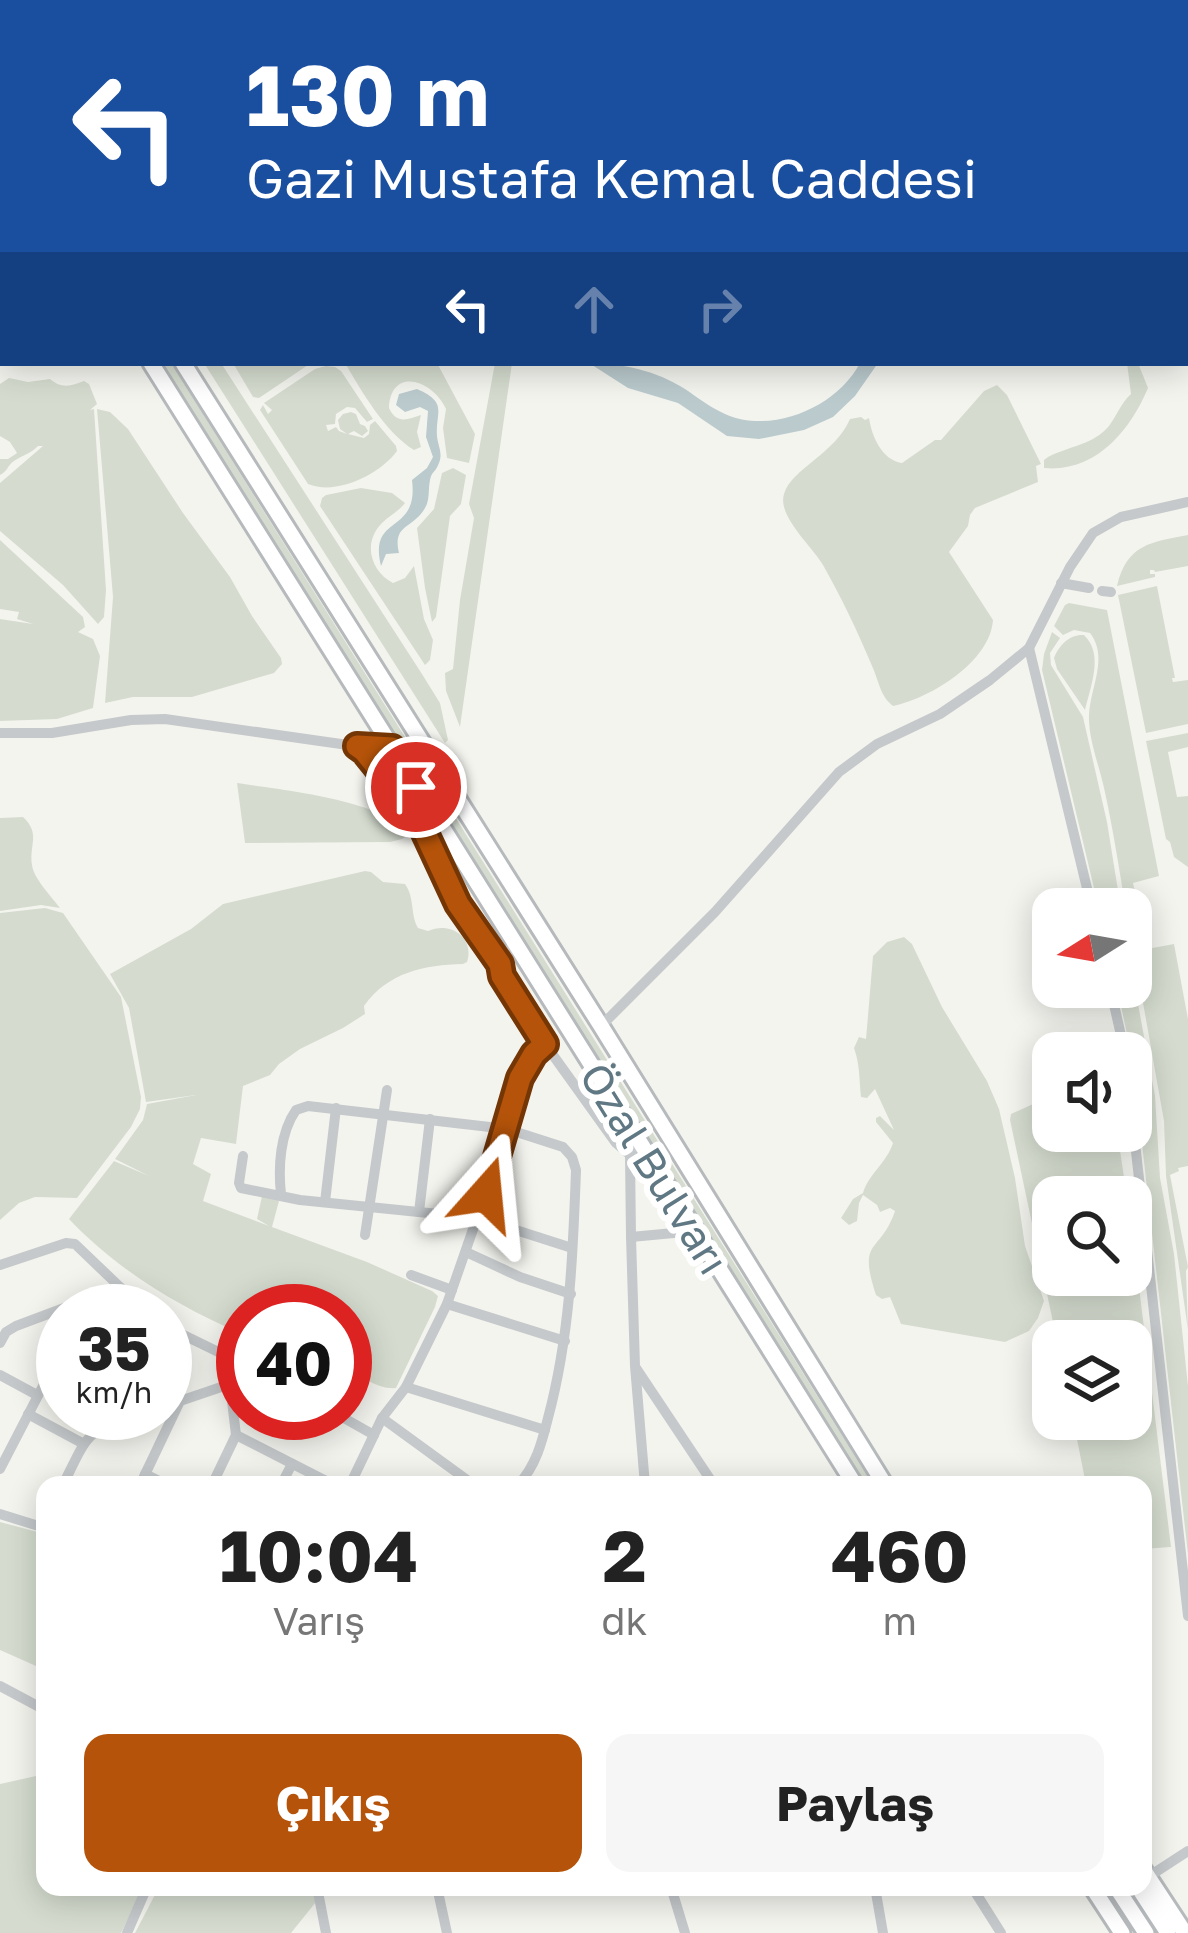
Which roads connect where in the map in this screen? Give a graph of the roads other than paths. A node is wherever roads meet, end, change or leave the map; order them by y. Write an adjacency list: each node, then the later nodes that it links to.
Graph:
1 (153, 366): 9 (highway, Özal Bulvarı)
2 (185, 366): 13 (highway, Özal Bulvarı)
3 (1188, 502): 4 (street)
4 (1061, 584): 5 (street); 6 (street)
5 (1101, 590)
6 (1029, 648): 10 (street); 13 (street)
7 (0, 733): 8 (street)
8 (357, 746): 9 (street); 12 (street)
9 (392, 748): 11 (highway, Özal Bulvarı)
10 (1087, 888)
11 (514, 942): 12 (street); 20 (highway, Özal Bulvarı)
12 (500, 964): 14 (street)
13 (601, 1026): 69 (highway, Özal Bulvarı)
14 (545, 1044): 19 (street); 20 (street)
15 (387, 1090): 17 (street)
16 (336, 1108): 17 (street); 23 (street); 24 (street)
17 (383, 1113): 18 (street); 25 (street)
18 (430, 1119): 19 (street); 26 (street)
19 (507, 1129): 27 (street); 31 (street)
20 (634, 1147): 28 (highway, Özal Bulvarı); 30 (street)
21 (1136, 1152): 72 (street)
22 (243, 1156): 23 (street)
23 (281, 1194): 24 (street)
24 (325, 1202): 25 (street)
25 (370, 1206): 26 (street); 29 (street)
26 (419, 1212): 27 (street)
27 (478, 1218): 31 (street); 32 (street)
28 (695, 1231): 30 (street); 68 (highway, Özal Bulvarı)
29 (365, 1235)
30 (631, 1237): 42 (street)
31 (572, 1248): 37 (street)
32 (466, 1252): 36 (street); 37 (street)
33 (0, 1265): 35 (street)
34 (411, 1275): 36 (street)
35 (117, 1284)
36 (452, 1290): 38 (street)
37 (572, 1294): 40 (street)
38 (447, 1304): 40 (street); 44 (street)
39 (36, 1318): 41 (street)
40 (565, 1342): 49 (street)
41 (0, 1343)
42 (635, 1366): 66 (street); 67 (street)
43 (0, 1375): 45 (street)
44 (406, 1387): 48 (street); 49 (street)
45 (36, 1394)
46 (36, 1397): 47 (street)
47 (28, 1414): 55 (street); 57 (street)
48 (382, 1418): 50 (street); 64 (street)
49 (545, 1430): 65 (street)
50 (374, 1435): 63 (street)
51 (88, 1440): 55 (street)
52 (161, 1440): 59 (street)
53 (234, 1440): 60 (street)
54 (246, 1440): 56 (street)
55 (84, 1444): 58 (street)
56 (292, 1464): 61 (street); 62 (street)
57 (0, 1469)
58 (68, 1476)
59 (144, 1476)
60 (216, 1476)
61 (286, 1476)
62 (316, 1476)
63 (354, 1476)
64 (462, 1476)
65 (524, 1476)
66 (644, 1476)
67 (709, 1476)
68 (849, 1476)
69 (879, 1476)
70 (0, 1514): 71 (street)
71 (36, 1523)
72 (1188, 1616)
73 (0, 1686): 74 (street)
74 (36, 1705)
75 (1188, 1852): 76 (street)
76 (1152, 1873)
77 (1152, 1890): 96 (highway)
78 (143, 1896): 87 (street)
79 (319, 1896): 88 (street)
80 (439, 1896): 89 (street)
81 (674, 1896): 90 (street)
82 (877, 1896): 91 (street)
83 (978, 1896): 92 (street)
84 (1098, 1896): 93 (highway)
85 (1122, 1896): 94 (highway)
86 (1151, 1896): 95 (highway)
87 (127, 1933)
88 (326, 1933)
89 (447, 1933)
90 (685, 1933)
91 (883, 1933)
92 (1001, 1933)
93 (1122, 1933)
94 (1146, 1933)
95 (1168, 1933)
96 (1185, 1933)

